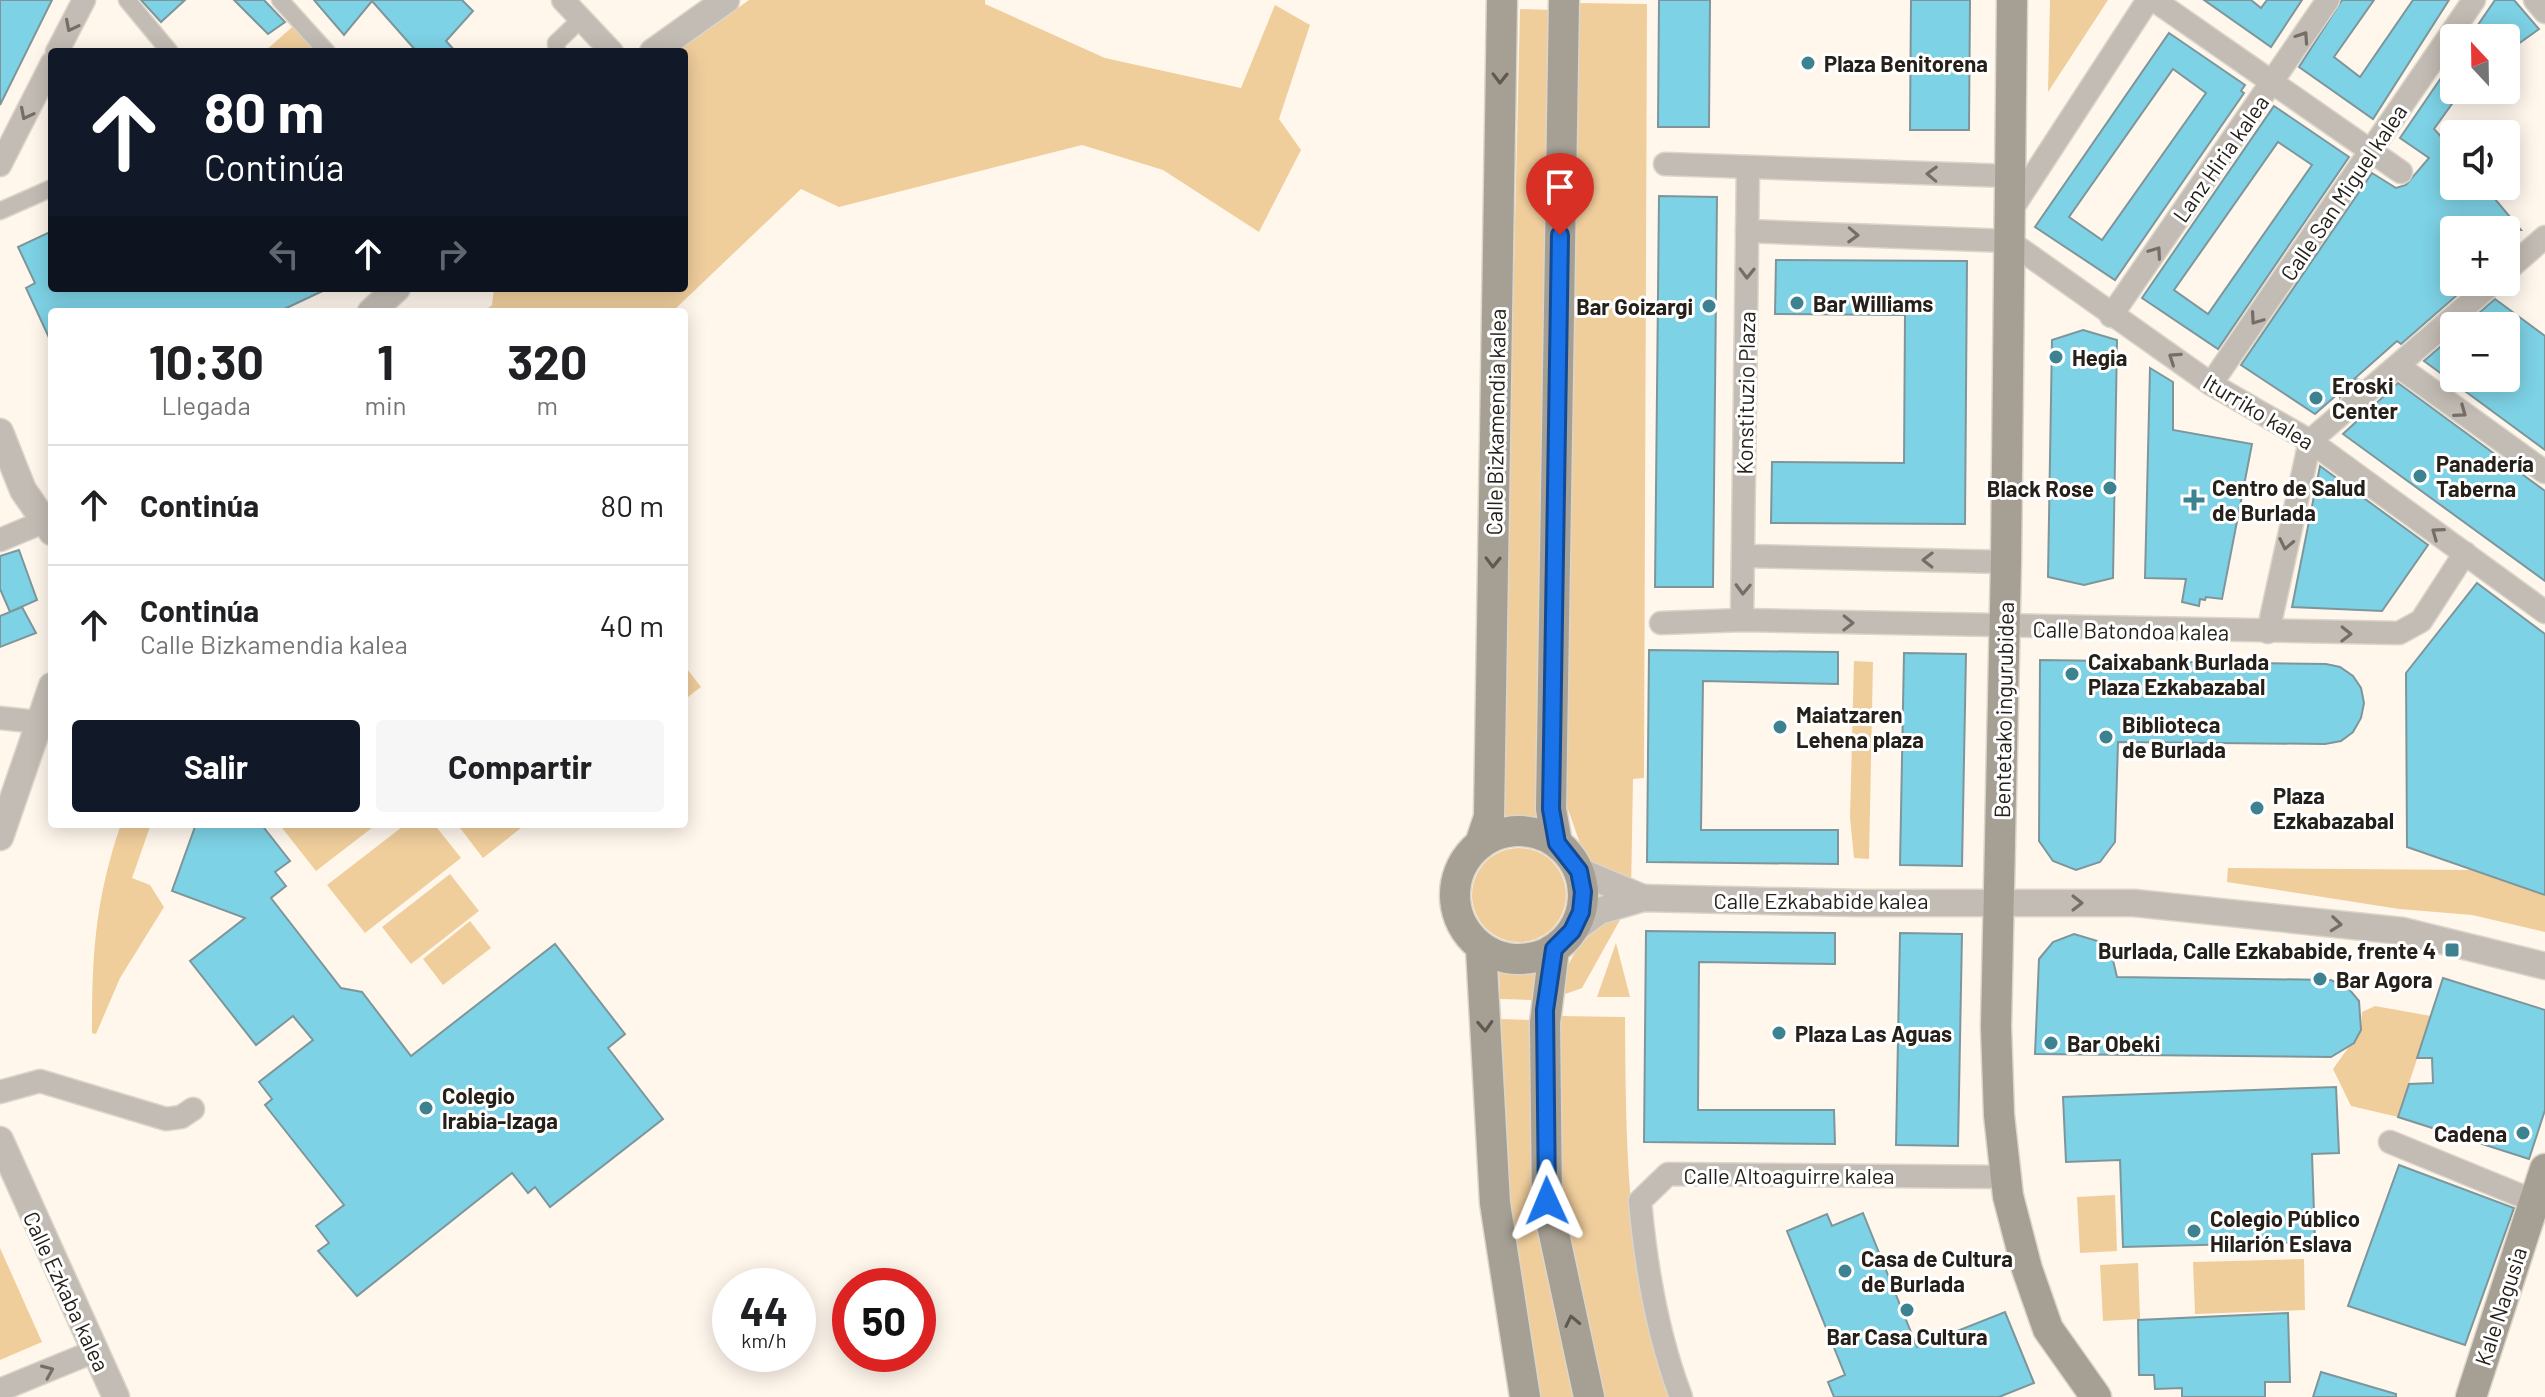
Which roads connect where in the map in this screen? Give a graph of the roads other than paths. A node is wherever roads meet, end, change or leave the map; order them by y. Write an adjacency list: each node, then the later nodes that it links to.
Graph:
1 (84, 0): 15 (street, one-way to 15)
2 (127, 0): 16 (street)
3 (280, 0): 17 (street)
4 (563, 0): 14 (street)
5 (726, 0): 20 (street)
6 (1502, 0): 59 (main road, Calle Bizkamendia kalea, one-way to 59)
7 (1564, 0): 58 (main road)
8 (2012, 0): 28 (main road, Bentetako ingurubidea)
9 (2151, 0): 22 (street); 31 (street)
10 (2328, 0): 22 (street, Lanz Hiria kalea, one-way to 10)
11 (2474, 0): 23 (street, Calle San Miguel kalea)
12 (2535, 0): 13 (street)
13 (2545, 12)
14 (581, 19): 18 (street); 19 (street)
15 (59, 48)
16 (167, 48)
17 (323, 48)
18 (557, 48)
19 (608, 48)
20 (659, 48)
21 (48, 71): 25 (street, one-way to 25)
22 (2272, 83): 23 (street); 38 (street, Lanz Hiria kalea, one-way to 22)
23 (2370, 153): 27 (street); 40 (street, Calle San Miguel kalea, one-way to 40)
24 (1665, 164): 26 (street)
25 (0, 165)
26 (1748, 167): 28 (street, one-way to 26); 32 (street, Konstituzio Plaza)
27 (2401, 172)
28 (2010, 176): 31 (main road, Bentetako ingurubidea)
29 (48, 190): 30 (street)
30 (0, 211)
31 (2010, 227): 32 (street, one-way to 31); 38 (street, Iturriko kalea); 49 (main road, Bentetako ingurubidea)
32 (1747, 231): 48 (street, Konstituzio Plaza, one-way to 48)
33 (2545, 237): 34 (street)
34 (2520, 259)
35 (393, 292): 37 (street)
36 (2478, 296): 39 (street)
37 (375, 308)
38 (2111, 316): 40 (street, Iturriko kalea, one-way to 38)
39 (2398, 366): 41 (street); 43 (street, one-way to 43)
40 (2211, 384): 41 (street, Iturriko kalea)
41 (2310, 441): 47 (street, Iturriko kalea, one-way to 41); 54 (street, one-way to 54)
42 (5, 444): 44 (street)
43 (2545, 472)
44 (48, 517)
45 (48, 518): 46 (street)
46 (0, 540)
47 (2465, 553): 50 (street, Iturriko kalea); 54 (street, Calle Batondoa kalea, one-way to 47)
48 (1744, 556): 49 (street, one-way to 48); 51 (street, Konstituzio Plaza, one-way to 51)
49 (2006, 562): 53 (main road, Bentetako ingurubidea)
50 (2545, 612)
51 (1742, 620): 52 (street, Calle Batondoa kalea); 53 (street, Calle Batondoa kalea, one-way to 53)
52 (1661, 623)
53 (2005, 627): 54 (street, Calle Batondoa kalea); 62 (main road, Bentetako ingurubidea)
54 (2268, 632)
55 (45, 713): 56 (street); 57 (street)
56 (0, 718)
57 (0, 837)
58 (1557, 843): 59 (main road); 60 (main road)
59 (1480, 844): 64 (main road)
60 (1579, 871): 61 (street, Calle Ezkababide kalea); 63 (main road)
61 (1643, 898): 62 (street, Calle Ezkababide kalea); 63 (street, Calle Ezkababide kalea)
62 (1999, 901): 65 (street, one-way to 65); 70 (main road, Bentetako ingurubidea)
63 (1563, 940): 64 (main road); 77 (main road, one-way to 63)
64 (1481, 948): 76 (main road, one-way to 76)
65 (2545, 966)
66 (0, 1092): 67 (street)
67 (193, 1109)
68 (0, 1140): 73 (street, Calle Ezkaba kalea)
69 (2390, 1142): 71 (street)
70 (2006, 1177): 78 (street, Calle Altoaguirre kalea); 79 (main road, Bentetako ingurubidea)
71 (2542, 1180): 80 (main road, Kale Nagusia)
72 (2545, 1234): 81 (main road, Kale Nagusia)
73 (95, 1351): 74 (street, one-way to 73); 75 (street, Calle Ezkaba kalea)
74 (0, 1390)
75 (116, 1397)
76 (1525, 1397)
77 (1589, 1397)
78 (1681, 1397)
79 (2096, 1397)
80 (2471, 1397)
81 (2492, 1397)

